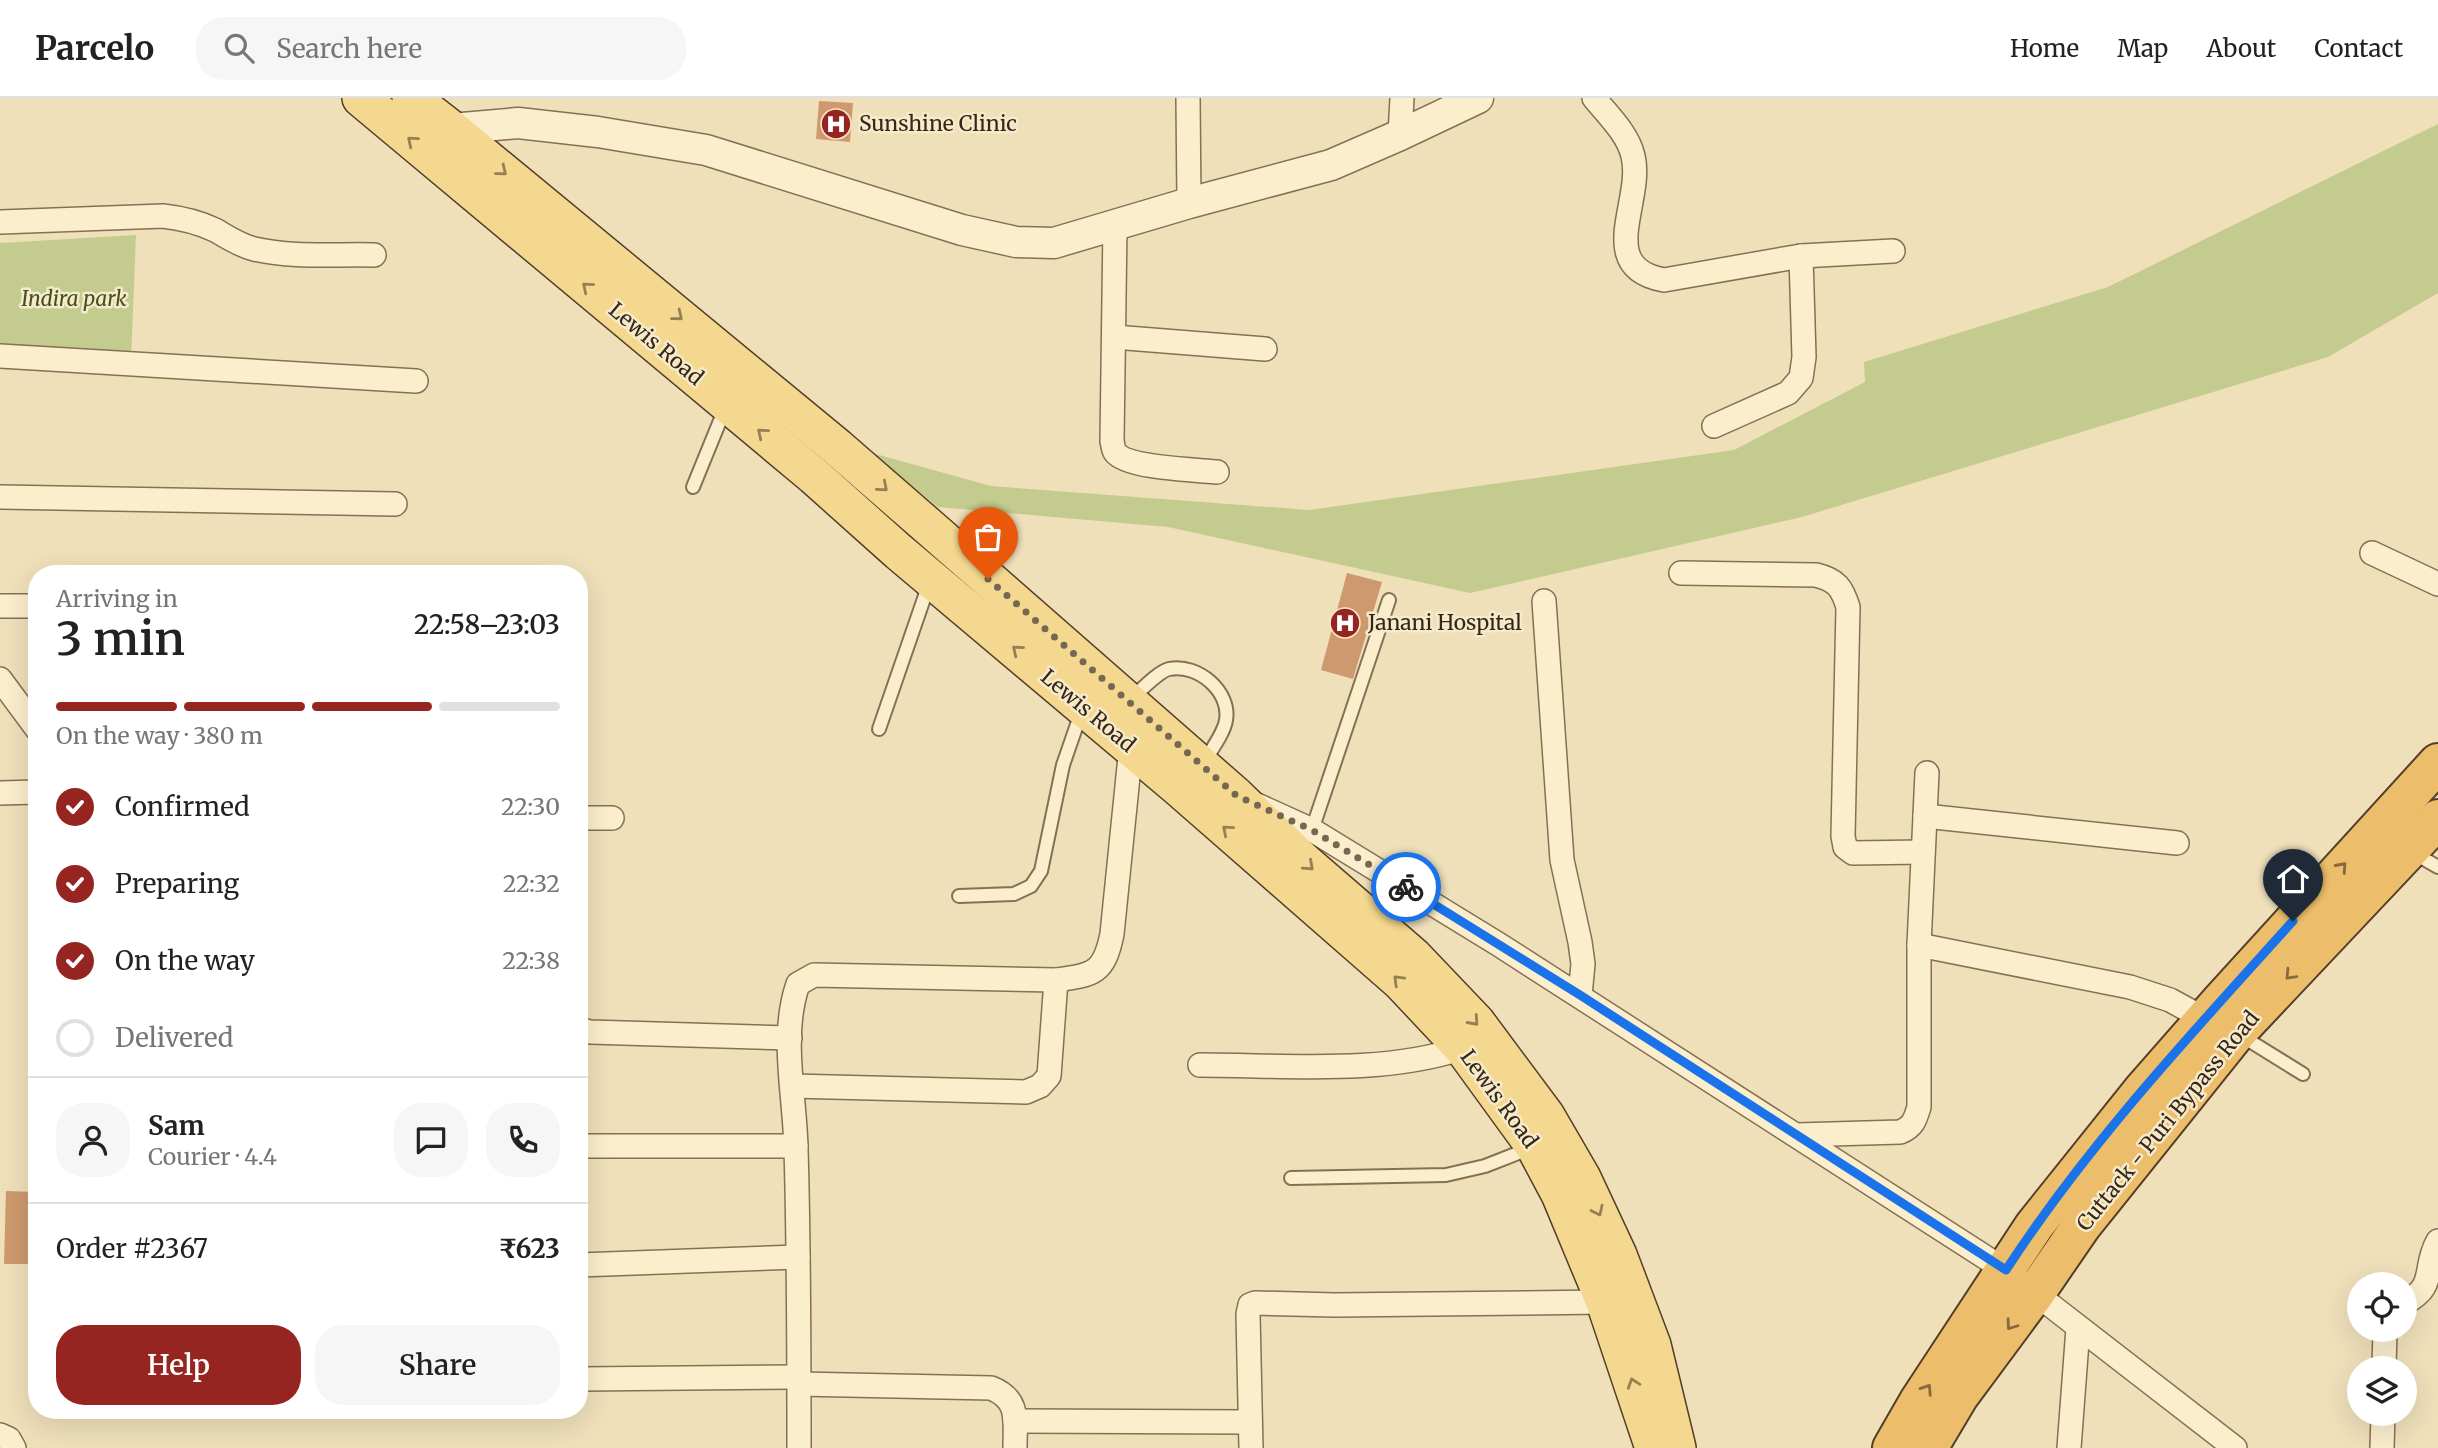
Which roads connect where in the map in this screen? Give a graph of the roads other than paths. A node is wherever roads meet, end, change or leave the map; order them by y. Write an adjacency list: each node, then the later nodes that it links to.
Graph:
1 (361, 98): 12 (main road, Lewis Road, one-way to 1)
2 (411, 98): 7 (main road, Lewis Road)
3 (1188, 98): 9 (street)
4 (1402, 98): 8 (street)
5 (1478, 98): 8 (street)
6 (1594, 98): 15 (street)
7 (451, 129): 11 (street); 12 (main road, Lewis Road, one-way to 12)
8 (1400, 135): 9 (street)
9 (1189, 203): 11 (street)
10 (0, 222): 14 (street)
11 (1115, 225): 16 (street)
12 (549, 232): 20 (main road, Lewis Road, one-way to 12); 36 (main road, Lewis Road, one-way to 36)
13 (1893, 251): 15 (street)
14 (374, 255)
15 (1801, 256): 21 (street)
16 (1114, 337): 17 (street); 22 (street)
17 (1265, 349)
18 (0, 356): 19 (street)
19 (416, 382)
20 (727, 404): 23 (lane); 28 (main road, Lewis Road, one-way to 20)
21 (1714, 426)
22 (1216, 472)
23 (693, 487)
24 (0, 497): 25 (street)
25 (395, 504)
26 (2372, 553): 29 (street)
27 (1681, 573): 50 (street)
28 (931, 578): 36 (main road, Lewis Road, one-way to 28); 37 (lane)
29 (2438, 584)
30 (1390, 600): 48 (lane)
31 (1544, 601): 55 (street)
32 (0, 606): 33 (street)
33 (28, 606)
34 (0, 679): 35 (street)
35 (28, 717)
36 (1114, 718): 40 (main road, Lewis Road); 40 (lane); 52 (lane); 54 (street)
37 (879, 729)
38 (2438, 762): 56 (highway, Cuttack - Puri Bypass Road, one-way to 38)
39 (1927, 773): 44 (street)
40 (1190, 777): 43 (main road, Lewis Road); 59 (main road, Lewis Road, one-way to 40)
41 (28, 792): 42 (street)
42 (0, 793)
43 (1237, 796): 48 (street); 87 (main road, Lewis Road, one-way to 87)
44 (1925, 816): 49 (street); 50 (street)
45 (588, 818): 46 (street)
46 (612, 818)
47 (2438, 819): 51 (highway, Cuttack - Puri Bypass Road)
48 (1312, 830): 55 (street)
49 (2177, 843)
50 (1923, 852): 53 (street)
51 (2423, 859): 56 (highway, Cuttack - Puri Bypass Road, one-way to 56)
52 (959, 896)
53 (1919, 945): 56 (street); 63 (street)
54 (1056, 980): 58 (street); 62 (street)
55 (1580, 995): 63 (street)
56 (2221, 1026): 61 (lane); 71 (highway, Cuttack - Puri Bypass Road); 72 (highway, Cuttack - Puri Bypass Road)
57 (588, 1031): 58 (street)
58 (789, 1038): 62 (street)
59 (1463, 1048): 60 (street); 66 (main road, Lewis Road)
60 (1200, 1065)
61 (2303, 1074)
62 (792, 1086): 65 (street)
63 (1797, 1135): 71 (street)
64 (588, 1146): 65 (street)
65 (796, 1146): 69 (street)
66 (1535, 1147): 67 (lane); 74 (main road, Lewis Road)
67 (1291, 1178)
68 (2438, 1241): 73 (street)
69 (798, 1257): 70 (street); 77 (street)
70 (588, 1265)
71 (2006, 1270): 72 (street); 88 (highway, Cuttack - Puri Bypass Road, one-way to 71)
72 (2036, 1292): 75 (street); 89 (highway, Cuttack - Puri Bypass Road, one-way to 89)
73 (2417, 1298)
74 (1605, 1301): 79 (street); 86 (main road, Lewis Road, one-way to 74)
75 (2078, 1328): 90 (street); 91 (street)
76 (588, 1379): 77 (street)
77 (799, 1380): 78 (street); 83 (street)
78 (1015, 1421): 79 (street); 84 (street)
79 (1250, 1422): 85 (street)
80 (2383, 1426): 92 (street)
81 (0, 1435): 82 (street)
82 (14, 1448)
83 (799, 1448)
84 (1015, 1448)
85 (1251, 1448)
86 (1654, 1448)
87 (1677, 1448)
88 (1892, 1448)
89 (1928, 1448)
90 (2069, 1448)
91 (2235, 1448)
92 (2382, 1448)

